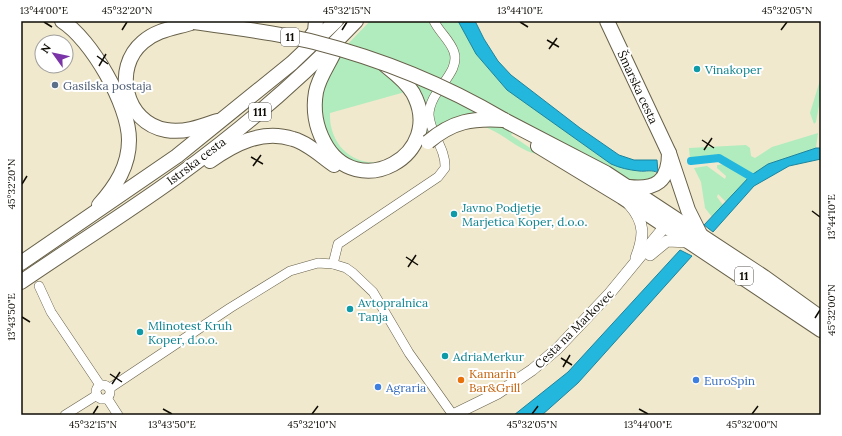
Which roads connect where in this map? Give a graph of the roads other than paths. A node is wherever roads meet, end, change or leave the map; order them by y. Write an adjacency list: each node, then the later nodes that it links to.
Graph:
1 (62, 21): 18 (main road)
2 (316, 21): 9 (main road)
3 (336, 21): 9 (main road, Istrska cesta / 11)
4 (356, 21): 8 (main road, Istrska cesta / 111)
5 (434, 21): 13 (street)
6 (607, 21): 14 (main road, Šmarska cesta)
7 (189, 22): 10 (main road, 11, bridge); 11 (main road)
8 (338, 40): 13 (main road); 16 (main road, Istrska cesta / 111)
9 (292, 63): 11 (main road, Istrska cesta / 11)
10 (384, 63): 12 (main road, 11, bridge); 13 (main road)
11 (230, 116): 18 (main road, Istrska cesta)
12 (510, 123): 13 (main road, bridge); 17 (main road, 11)
13 (427, 141): 16 (main road); 22 (street)
14 (669, 153): 15 (main road, Šmarska cesta); 17 (main road)
15 (678, 176): 19 (main road); 20 (main road, Šmarska cesta)
16 (175, 178): 24 (main road, Istrska cesta / 111)
17 (626, 192): 19 (main road, 11); 23 (street)
18 (87, 219): 21 (main road, Istrska cesta)
19 (669, 220): 20 (main road, 11); 23 (street, Cesta na Markovec)
20 (697, 239): 23 (street); 26 (main road, 11); 27 (main road, 11)
21 (21, 263)
22 (333, 264): 29 (street); 34 (street)
23 (633, 266): 34 (street, Cesta na Markovec)
24 (21, 282)
25 (39, 286): 28 (street)
26 (821, 318)
27 (821, 330)
28 (100, 385): 29 (street); 30 (street)
29 (110, 388): 31 (street)
30 (97, 395): 31 (street); 32 (street)
31 (107, 398): 33 (street)
32 (65, 415)
33 (118, 415)
34 (453, 415)

